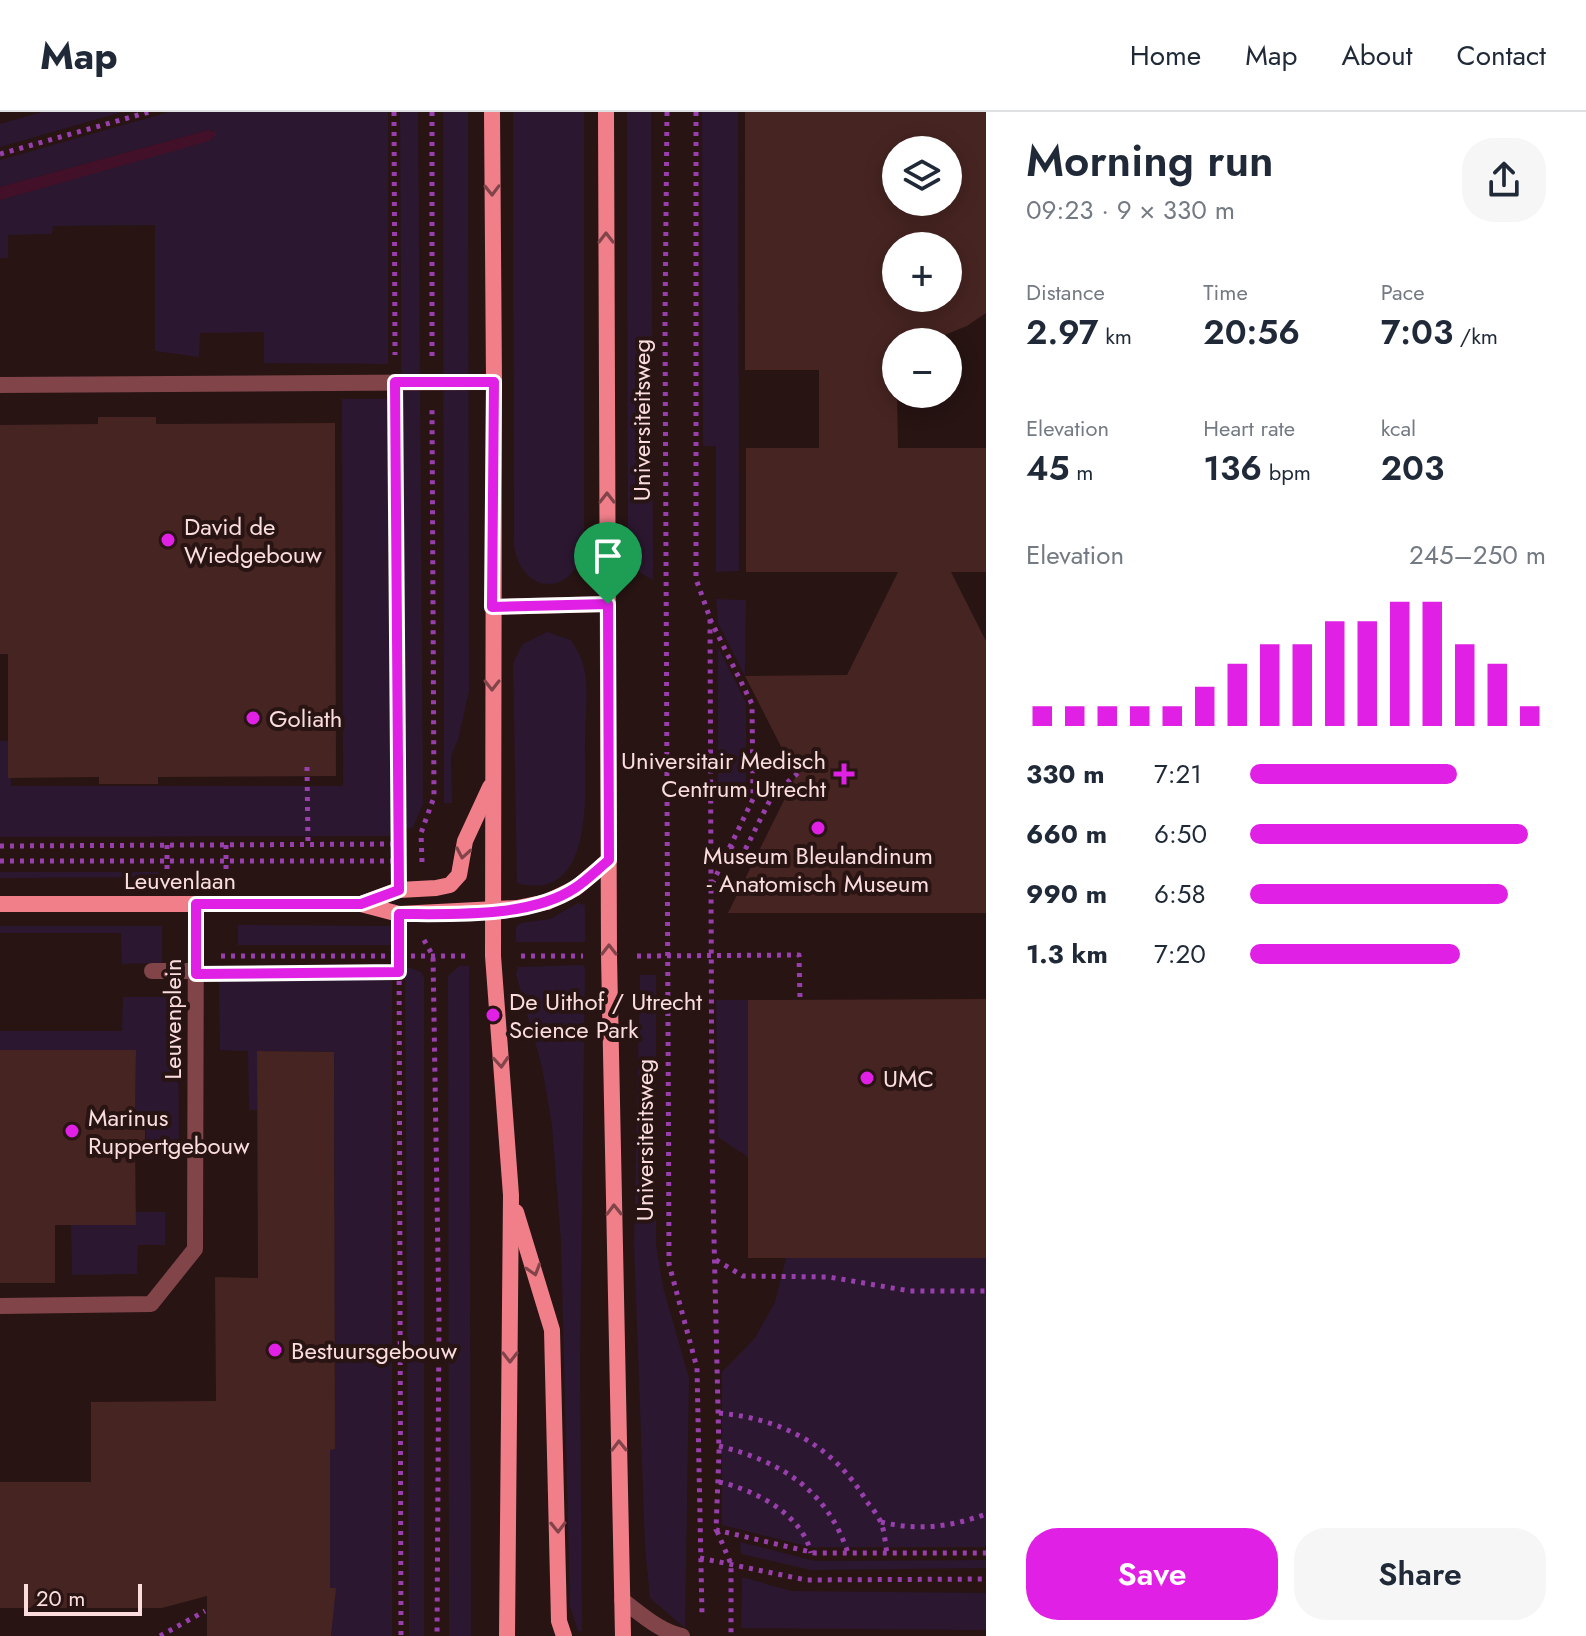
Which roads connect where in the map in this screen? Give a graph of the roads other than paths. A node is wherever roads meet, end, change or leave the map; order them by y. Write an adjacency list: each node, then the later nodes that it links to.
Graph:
1 (492, 112): 3 (main road, one-way to 3)
2 (606, 112): 5 (main road, Universiteitsweg, one-way to 2)
3 (494, 382): 4 (street); 6 (main road)
4 (0, 385)
5 (608, 604): 6 (street); 8 (main road, Universiteitsweg)
6 (492, 607): 7 (main road, one-way to 7)
7 (492, 782): 11 (main road, Leuvenlaan, one-way to 11); 12 (main road)
8 (609, 860): 12 (main road); 17 (main road, Universiteitsweg, one-way to 8)
9 (0, 904): 10 (main road, Leuvenlaan)
10 (196, 904): 11 (main road, Leuvenlaan); 13 (street, Leuvenplein)
11 (361, 904): 12 (main road, Leuvenlaan)
12 (493, 911): 15 (main road, one-way to 15)
13 (196, 967): 14 (street); 16 (street, Leuvenplein)
14 (152, 971)
15 (511, 1195): 18 (main road, one-way to 18); 19 (main road, one-way to 19)
16 (0, 1306)
17 (622, 1600): 20 (main road, Universiteitsweg); 21 (street)
18 (507, 1636)
19 (564, 1636)
20 (623, 1636)
21 (682, 1636)

